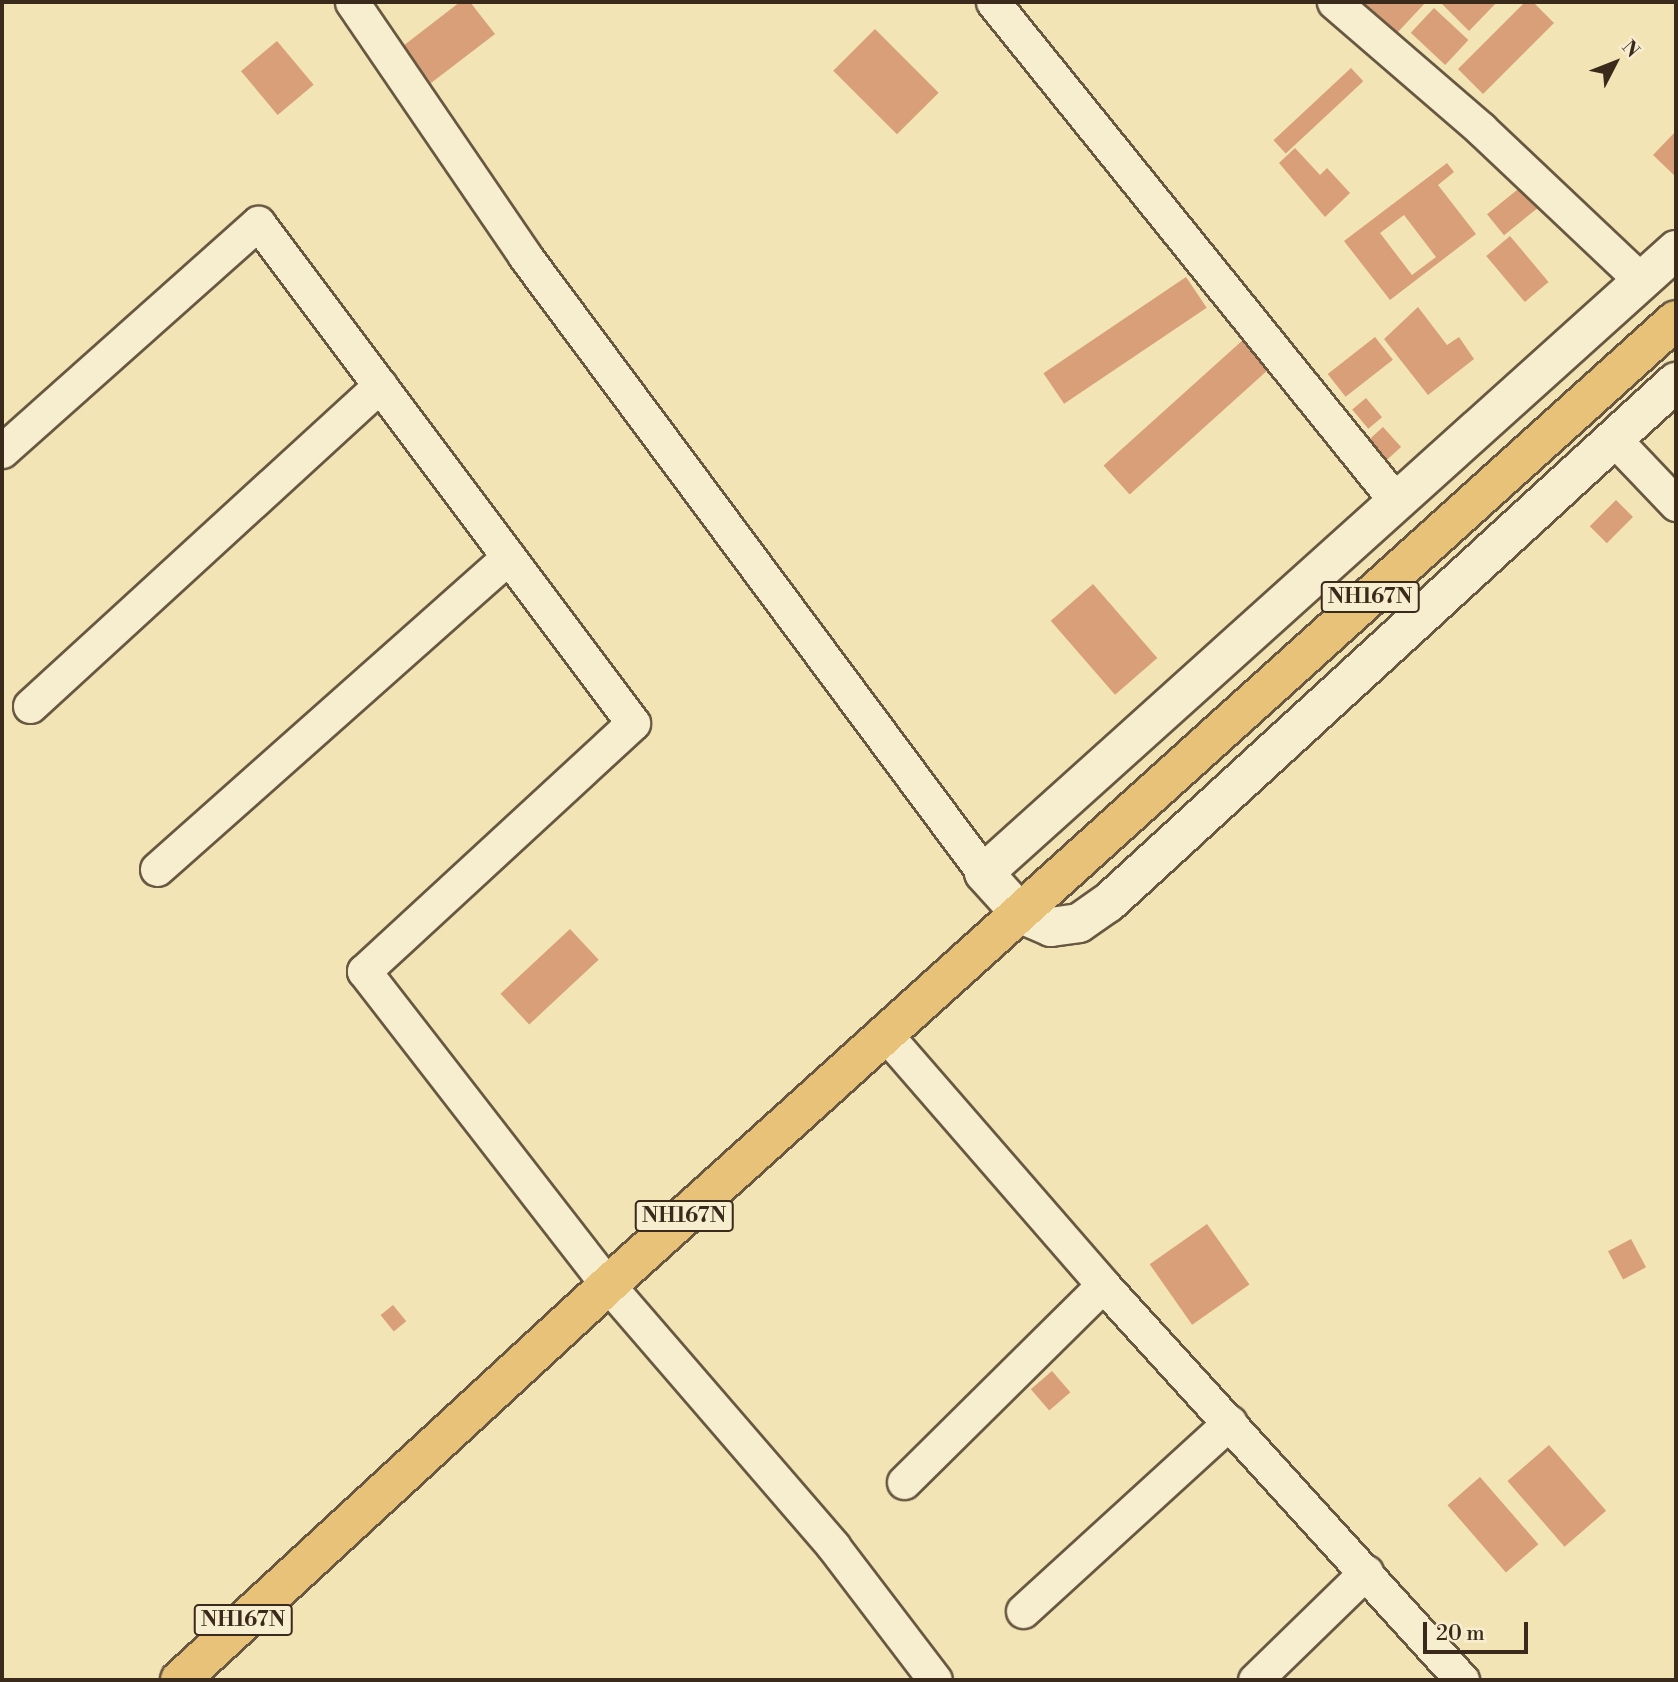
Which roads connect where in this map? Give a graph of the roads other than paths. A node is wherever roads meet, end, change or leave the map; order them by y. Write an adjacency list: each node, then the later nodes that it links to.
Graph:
1 (352, 2): 16 (street)
2 (993, 2): 11 (street)
3 (1334, 2): 5 (street)
4 (1676, 250): 5 (main road)
5 (1642, 281): 11 (main road)
6 (1676, 320): 17 (highway, NH167N)
7 (1676, 382): 9 (main road)
8 (380, 384): 10 (street); 13 (street); 14 (street)
9 (1614, 439): 12 (street); 17 (main road)
10 (2, 451)
11 (1395, 500): 16 (main road)
12 (1676, 504)
13 (509, 557): 15 (street); 19 (street)
14 (30, 706)
15 (157, 869)
16 (984, 873): 17 (main road)
17 (1021, 914): 18 (highway, NH167N)
18 (886, 1035): 19 (highway, NH167N); 20 (street)
19 (608, 1285): 25 (highway, NH167N); 26 (street)
20 (1103, 1285): 21 (street); 22 (street)
21 (1230, 1422): 23 (street); 24 (street)
22 (904, 1482)
23 (1366, 1572): 27 (street); 28 (street)
24 (1023, 1611)
25 (180, 1680)
26 (935, 1680)
27 (1255, 1680)
28 (1462, 1680)

